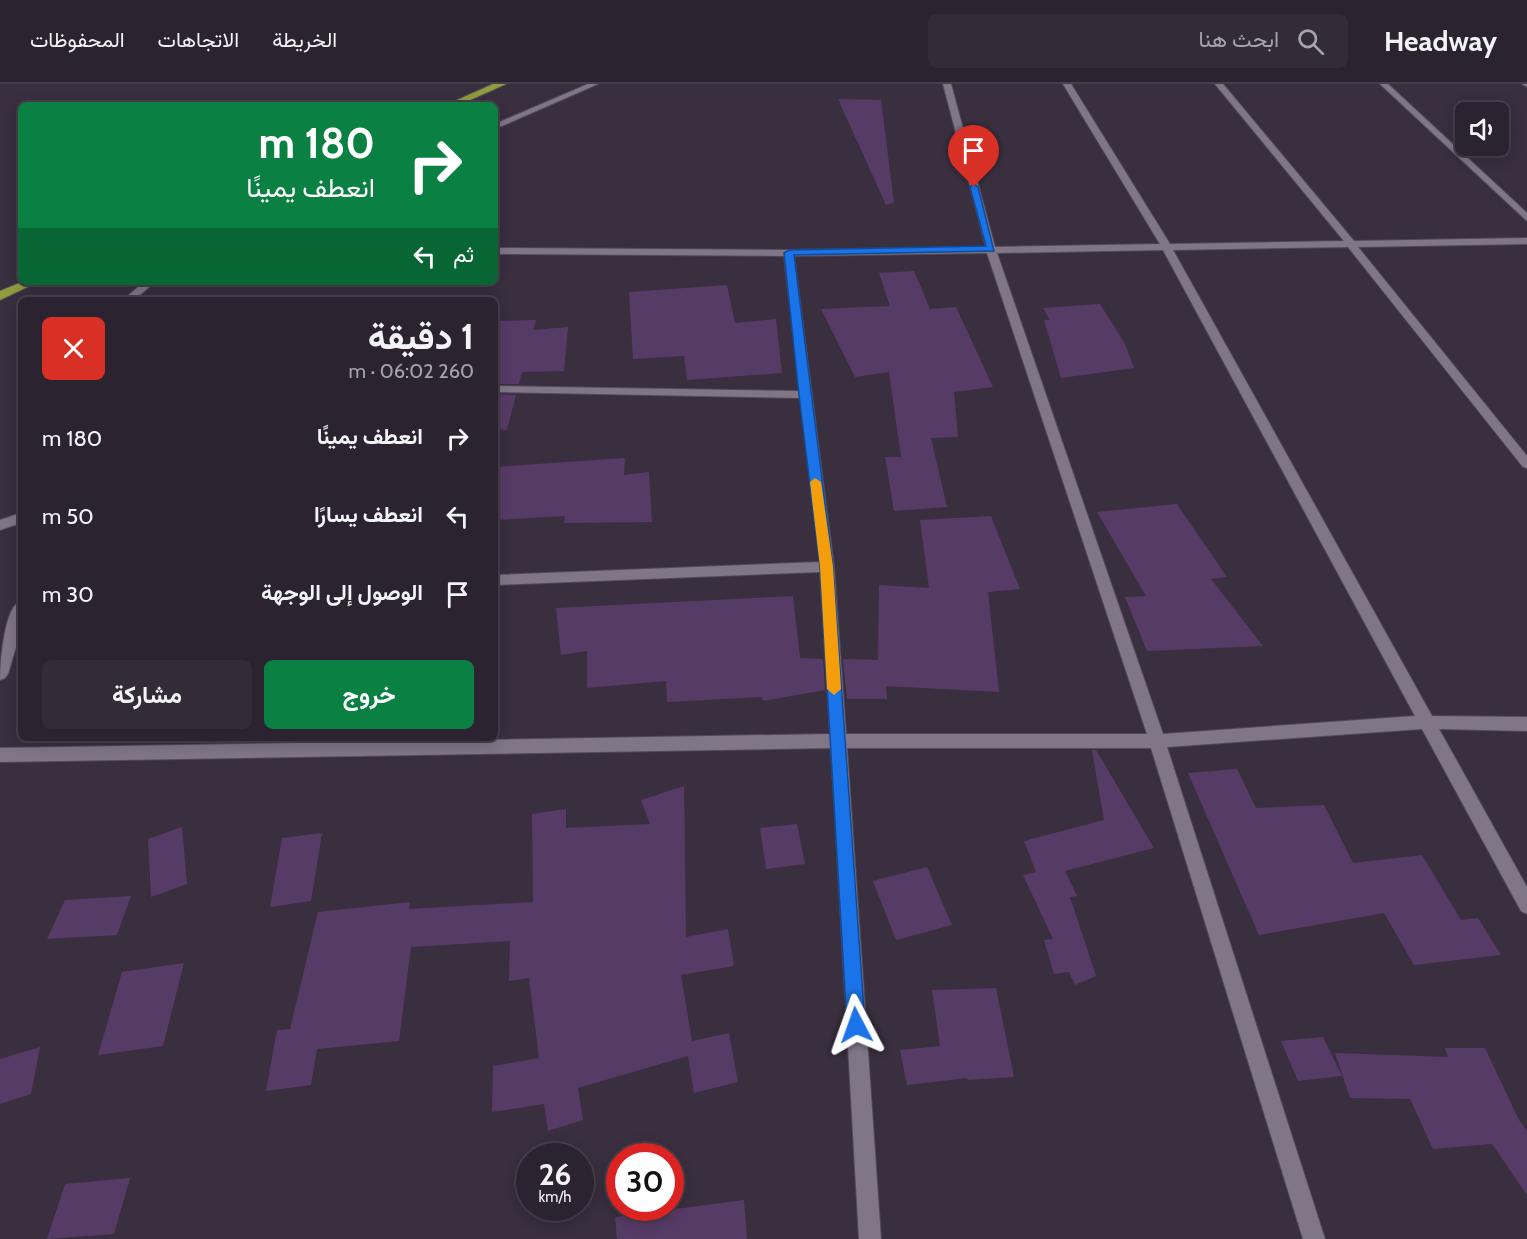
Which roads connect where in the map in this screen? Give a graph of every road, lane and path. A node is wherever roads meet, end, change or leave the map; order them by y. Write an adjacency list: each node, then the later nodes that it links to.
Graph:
1 (501, 84): 7 (highway)
2 (594, 84): 8 (street)
3 (947, 84): 13 (street)
4 (1067, 84): 12 (street)
5 (1219, 84): 11 (street)
6 (1384, 84): 9 (street)
7 (458, 102)
8 (498, 126)
9 (1527, 218)
10 (1527, 241): 11 (street)
11 (1352, 245): 12 (street); 22 (street)
12 (1166, 246): 13 (street); 29 (street)
13 (991, 249): 15 (street); 32 (street)
14 (498, 251): 15 (street)
15 (789, 253): 21 (street)
16 (25, 285): 18 (highway)
17 (146, 285): 19 (street)
18 (0, 296)
19 (132, 297)
20 (498, 389): 21 (street)
21 (804, 395): 25 (street)
22 (1527, 464)
23 (18, 519): 24 (street)
24 (0, 525)
25 (827, 567): 26 (street); 31 (street)
26 (498, 580)
27 (18, 616): 28 (street)
28 (0, 674)
29 (1427, 722): 30 (street); 32 (street); 34 (street)
30 (1527, 724)
31 (837, 741): 32 (street); 33 (street); 35 (street)
32 (1157, 741): 36 (street)
33 (0, 755)
34 (1527, 905)
35 (870, 1239)
36 (1314, 1239)

